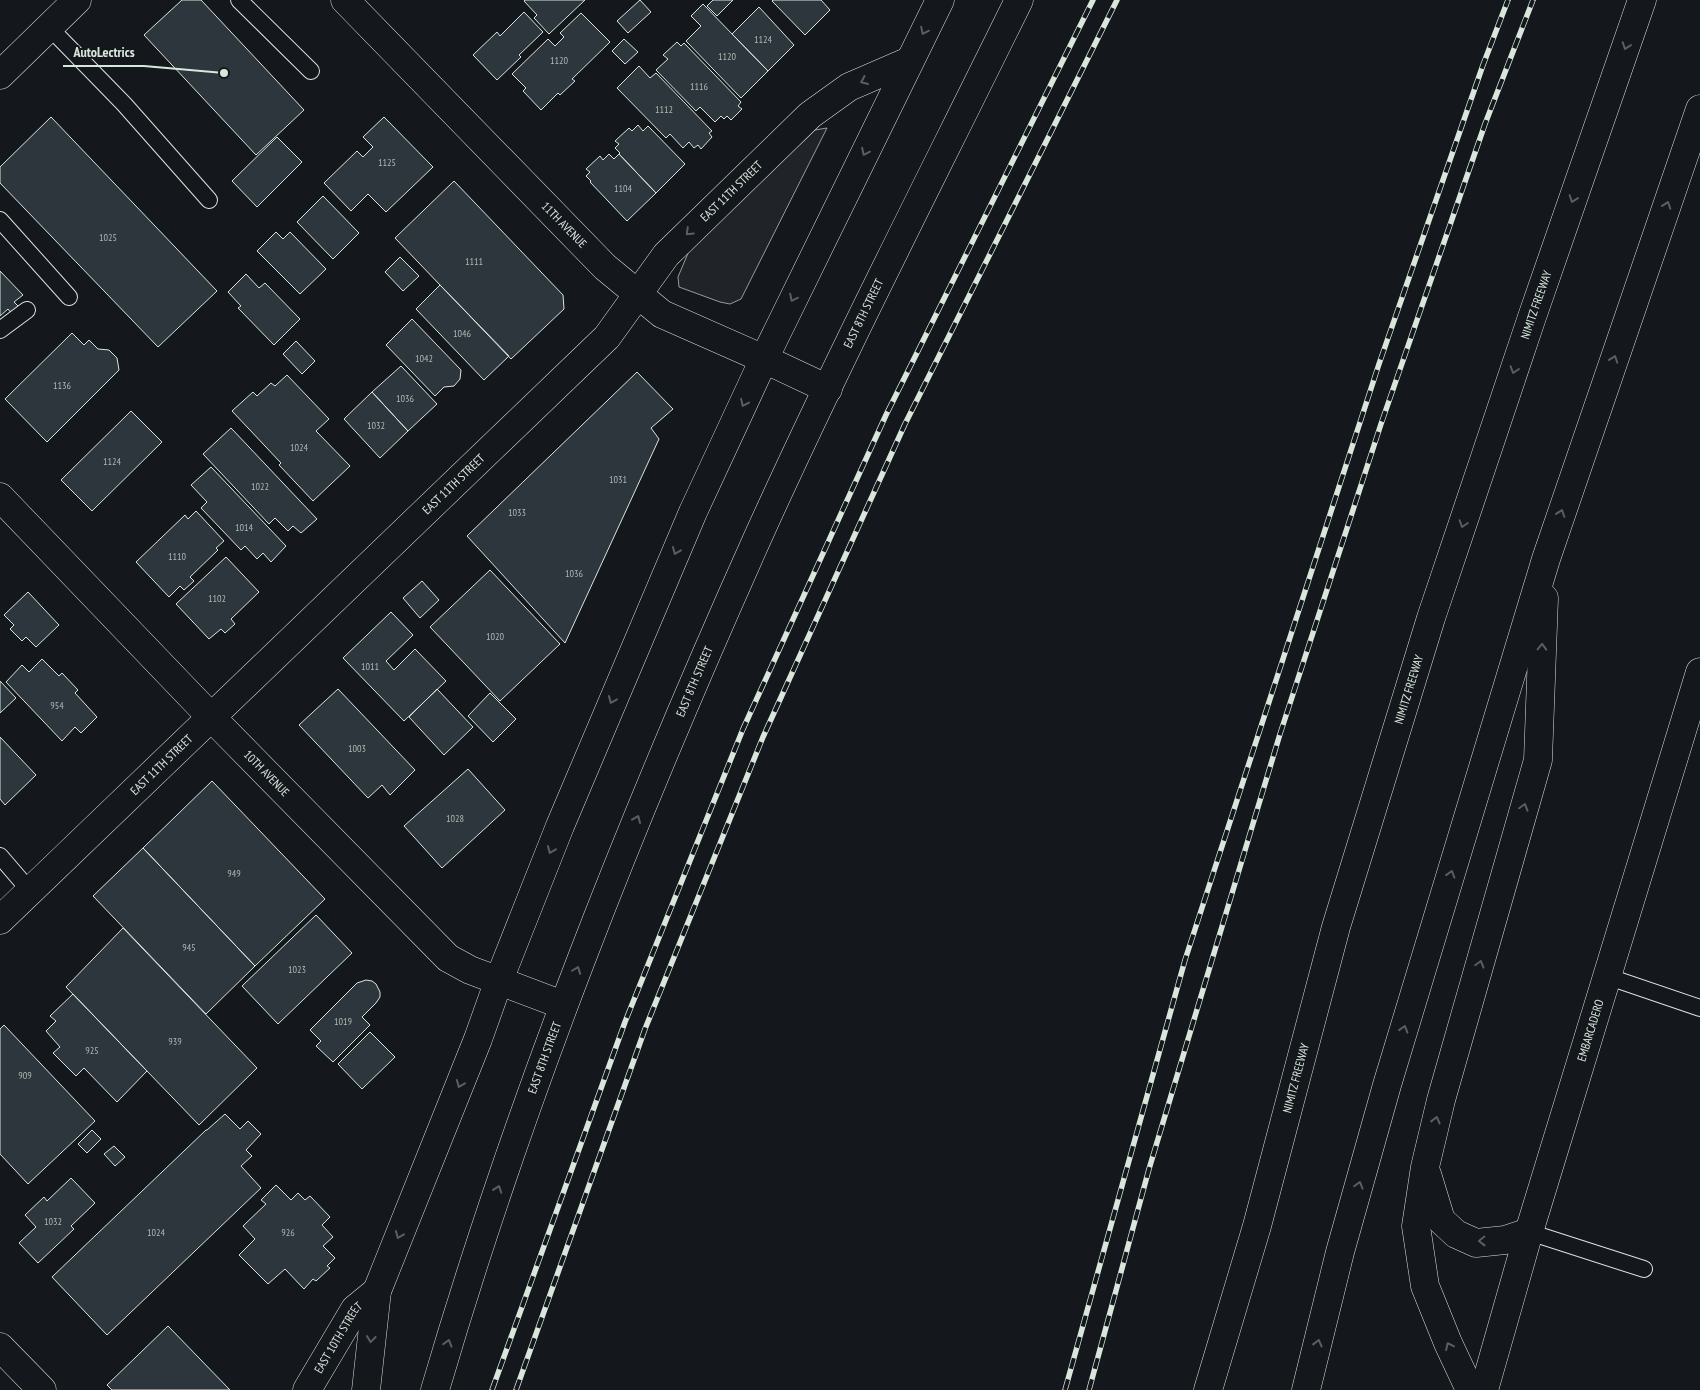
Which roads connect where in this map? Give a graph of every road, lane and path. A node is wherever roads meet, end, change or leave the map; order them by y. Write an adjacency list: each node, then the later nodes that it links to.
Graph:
1 (77, 0): 7 (main road)
2 (238, 0): 9 (lane)
3 (345, 0): 14 (main road, 11TH AVENUE)
4 (940, 0): 8 (main road, one-way to 8)
5 (1019, 0): 19 (main road, EAST 8TH STREET)
6 (1642, 0): 40 (main road, NIMITZ FREEWAY, one-way to 40)
7 (49, 26): 10 (main road); 12 (lane)
8 (909, 61): 14 (main road, EAST 11TH STREET, one-way to 14); 18 (main road, one-way to 18)
9 (311, 71)
10 (0, 74)
11 (1700, 109): 21 (main road, one-way to 11)
12 (209, 200)
13 (0, 220): 15 (lane)
14 (638, 294): 18 (main road, 11TH AVENUE); 23 (main road, EAST 11TH STREET)
15 (69, 297)
16 (27, 310): 17 (lane)
17 (0, 330)
18 (764, 359): 19 (main road, 11TH AVENUE); 28 (main road, one-way to 28)
19 (828, 389): 29 (main road, EAST 8TH STREET, one-way to 19)
20 (0, 497): 23 (main road, 10TH AVENUE)
21 (1546, 559): 31 (main road, one-way to 21); 41 (main road, one-way to 21)
22 (1700, 672): 27 (main road, EMBARCADERO)
23 (211, 716): 25 (main road, EAST 11TH STREET); 28 (main road, 10TH AVENUE)
24 (0, 856): 25 (lane)
25 (30, 891): 26 (main road, EAST 11TH STREET)
26 (0, 920)
27 (1606, 976): 30 (lane); 32 (main road, EMBARCADERO)
28 (499, 980): 29 (main road, 10TH AVENUE); 34 (main road, one-way to 34)
29 (563, 1005): 39 (main road, EAST 8TH STREET, one-way to 29)
30 (1700, 1008)
31 (1425, 1167): 32 (main road, one-way to 31); 42 (main road, one-way to 31)
32 (1529, 1232): 33 (lane); 43 (main road, EMBARCADERO)
33 (1644, 1269)
34 (377, 1291): 37 (main road, EAST 10TH STREET); 38 (main road, one-way to 38)
35 (0, 1346): 36 (main road)
36 (42, 1390)
37 (307, 1390)
38 (366, 1390)
39 (435, 1390)
40 (1208, 1390)
41 (1306, 1390)
42 (1470, 1390)
43 (1484, 1390)

